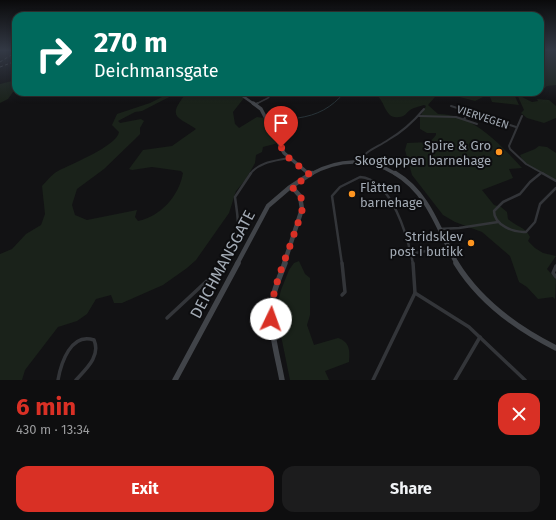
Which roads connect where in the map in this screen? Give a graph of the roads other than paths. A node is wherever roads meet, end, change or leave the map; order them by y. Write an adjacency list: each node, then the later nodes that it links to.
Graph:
1 (243, 96): 3 (street)
2 (270, 96): 3 (street)
3 (256, 104): 12 (street)
4 (451, 106): 6 (street, VIERVEGEN)
5 (424, 109): 7 (street)
6 (470, 113): 9 (street); 11 (street, VIERVEGEN)
7 (418, 116): 9 (street, VIERVEGEN); 13 (street)
8 (522, 116): 11 (street)
9 (464, 119): 10 (street, VIERVEGEN)
10 (477, 124)
11 (516, 127): 14 (street)
12 (289, 158): 15 (street); 27 (street)
13 (358, 162): 15 (street, DEICHMANSGATE); 20 (street, DEICHMANSGATE)
14 (541, 173): 16 (street); 19 (street)
15 (310, 175): 17 (street, DEICHMANSGATE)
16 (556, 181)
17 (292, 187): 32 (street, DEICHMANSGATE); 33 (street)
18 (556, 188): 19 (street)
19 (498, 222): 20 (street)
20 (439, 230): 21 (street, DEICHMANSGATE)
21 (448, 247): 22 (street); 29 (street, DEICHMANSGATE)
22 (410, 254): 25 (street); 26 (street)
23 (556, 266): 24 (street)
24 (556, 277)
25 (415, 293): 28 (street); 34 (street)
26 (342, 295)
27 (167, 318)
28 (480, 337): 35 (street); 36 (street)
29 (556, 348)
30 (58, 380): 31 (street)
31 (76, 380)
32 (175, 380)
33 (282, 380)
34 (373, 380)
35 (455, 380)
36 (525, 380)

